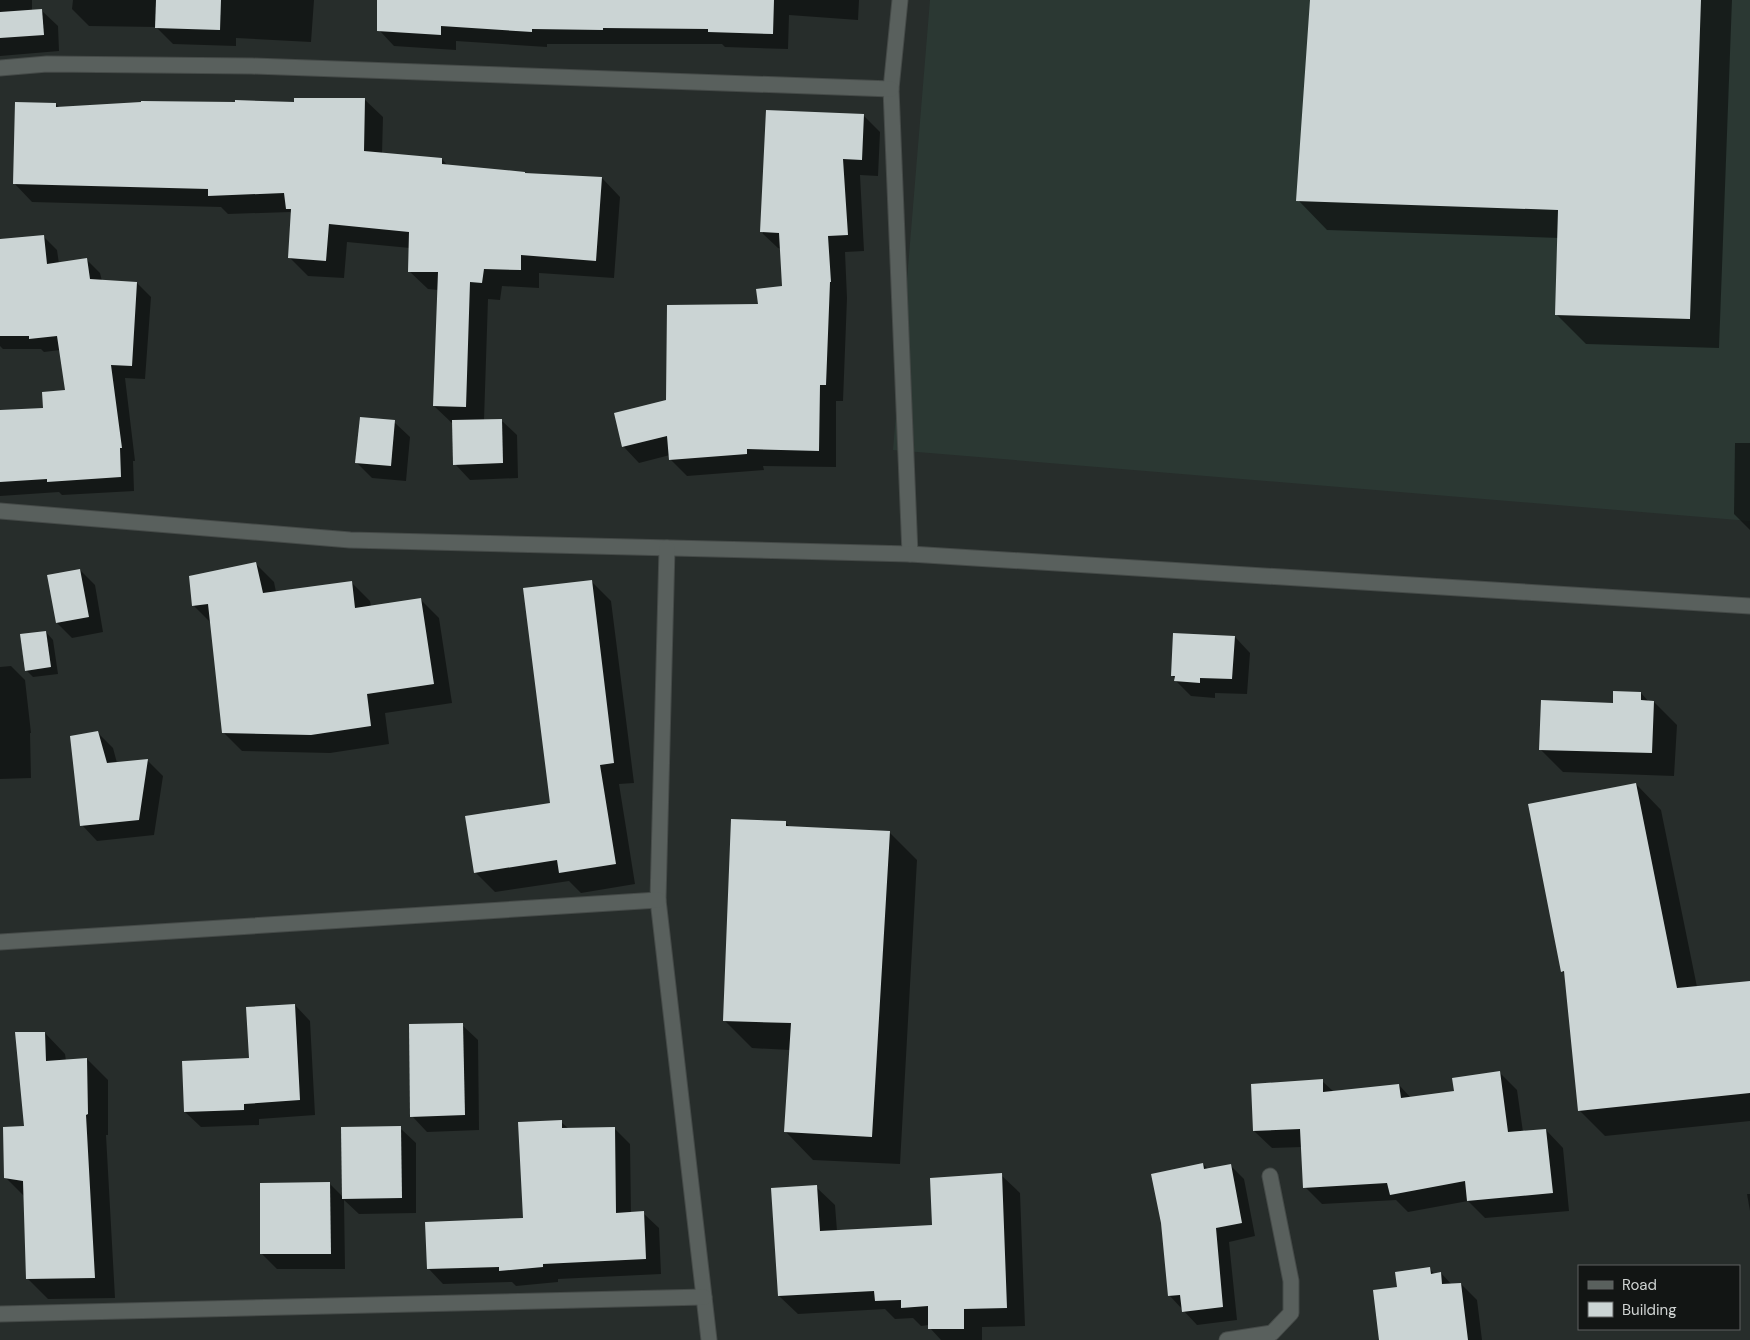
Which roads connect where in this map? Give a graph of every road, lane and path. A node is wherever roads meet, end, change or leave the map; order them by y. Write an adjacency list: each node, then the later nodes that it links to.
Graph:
1 (900, 0): 3 (street)
2 (0, 68): 3 (street)
3 (891, 89): 6 (street)
4 (0, 511): 5 (street)
5 (667, 548): 6 (street); 8 (street)
6 (910, 554): 7 (street)
7 (1750, 606)
8 (658, 900): 9 (street); 11 (street)
9 (0, 942)
10 (1270, 1176): 14 (street)
11 (704, 1297): 12 (street); 13 (street)
12 (0, 1314)
13 (709, 1340)
14 (1227, 1340)

